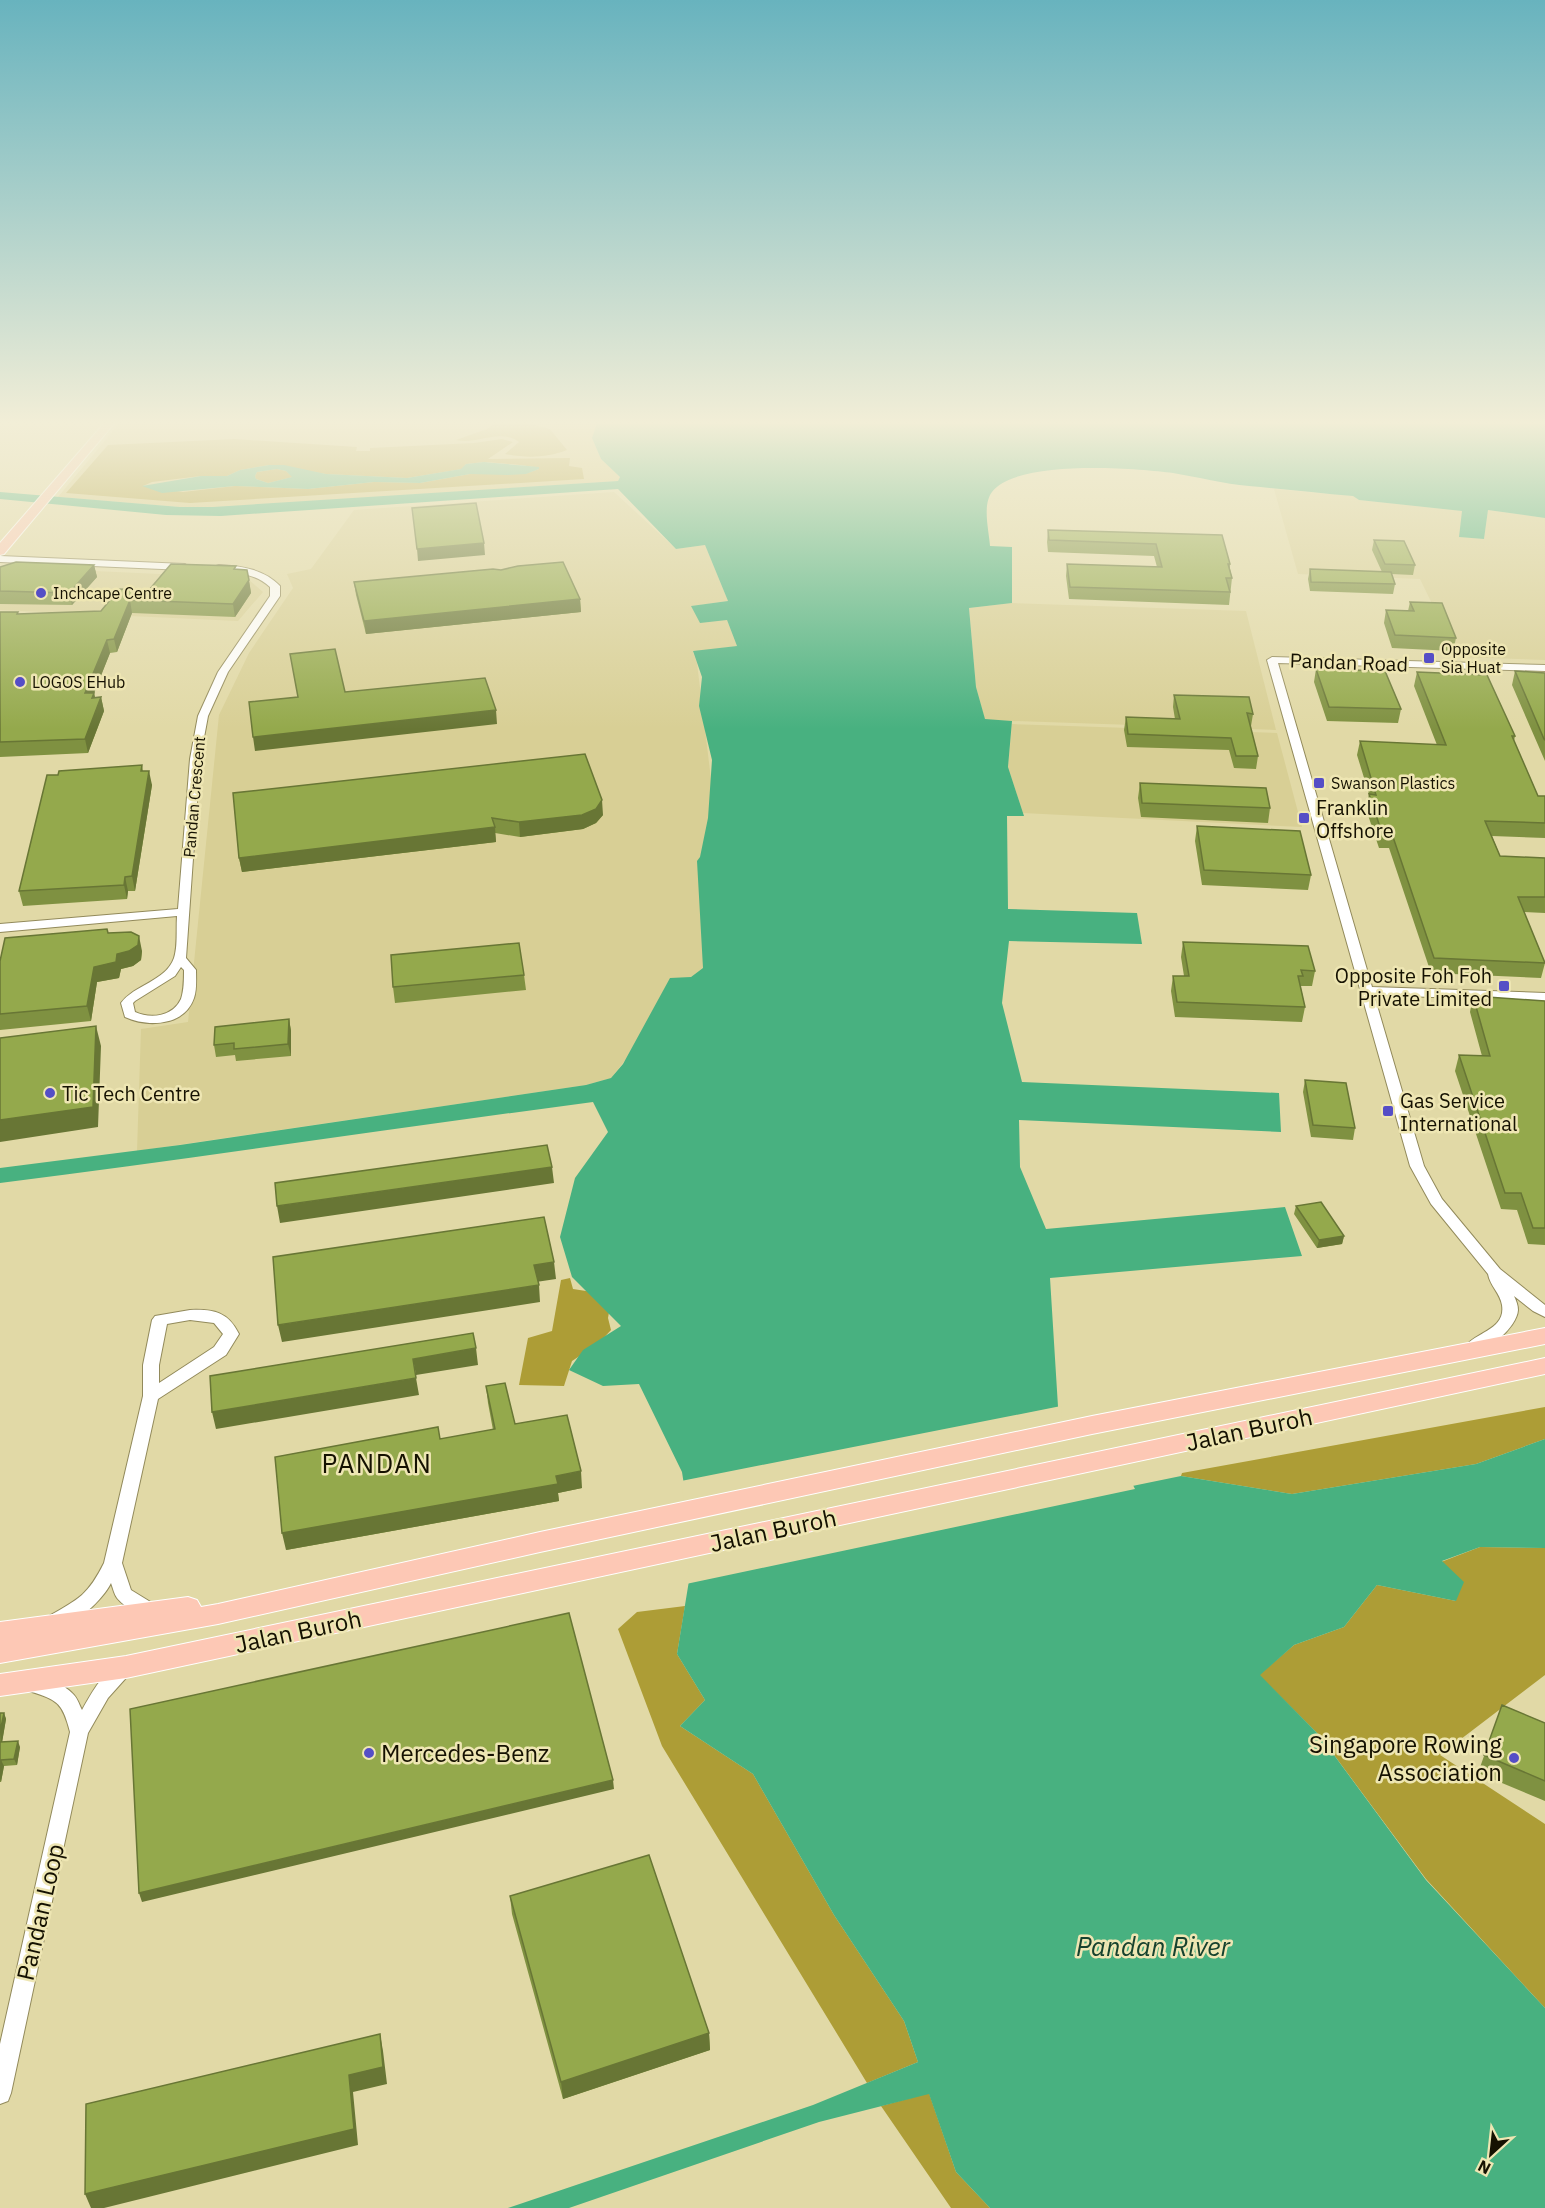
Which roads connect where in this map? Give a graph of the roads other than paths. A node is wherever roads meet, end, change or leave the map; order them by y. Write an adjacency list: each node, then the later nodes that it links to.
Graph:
1 (24, 523): 2 (highway)
2 (0, 551)
3 (0, 559): 4 (street)
4 (194, 567)
5 (206, 568): 7 (street, Pandan Crescent)
6 (1545, 668): 10 (street, Pandan Road)
7 (183, 912): 8 (street); 9 (street, Pandan Crescent)
8 (0, 928)
9 (180, 958): 9 (street, Pandan Crescent)
10 (1367, 991): 11 (street); 12 (street, Pandan Road)
11 (1545, 997)
12 (1495, 1273): 13 (street, Pandan Road); 15 (street, Pandan Road)
13 (1545, 1312)
14 (1545, 1336): 15 (highway, Jalan Buroh)
15 (1461, 1354): 20 (highway, Jalan Buroh)
16 (1545, 1366): 24 (highway, Jalan Buroh)
17 (151, 1396): 17 (street); 18 (street)
18 (113, 1563): 19 (street); 21 (street)
19 (152, 1611): 20 (highway); 21 (highway)
20 (218, 1614): 23 (highway, Jalan Buroh)
21 (45, 1628): 22 (highway)
22 (0, 1633)
23 (0, 1652)
24 (126, 1667): 25 (highway, Jalan Buroh); 26 (street, Pandan Loop)
25 (10, 1684): 26 (street, Pandan Loop)
26 (79, 1732): 27 (street, Pandan Loop)
27 (0, 2093)

